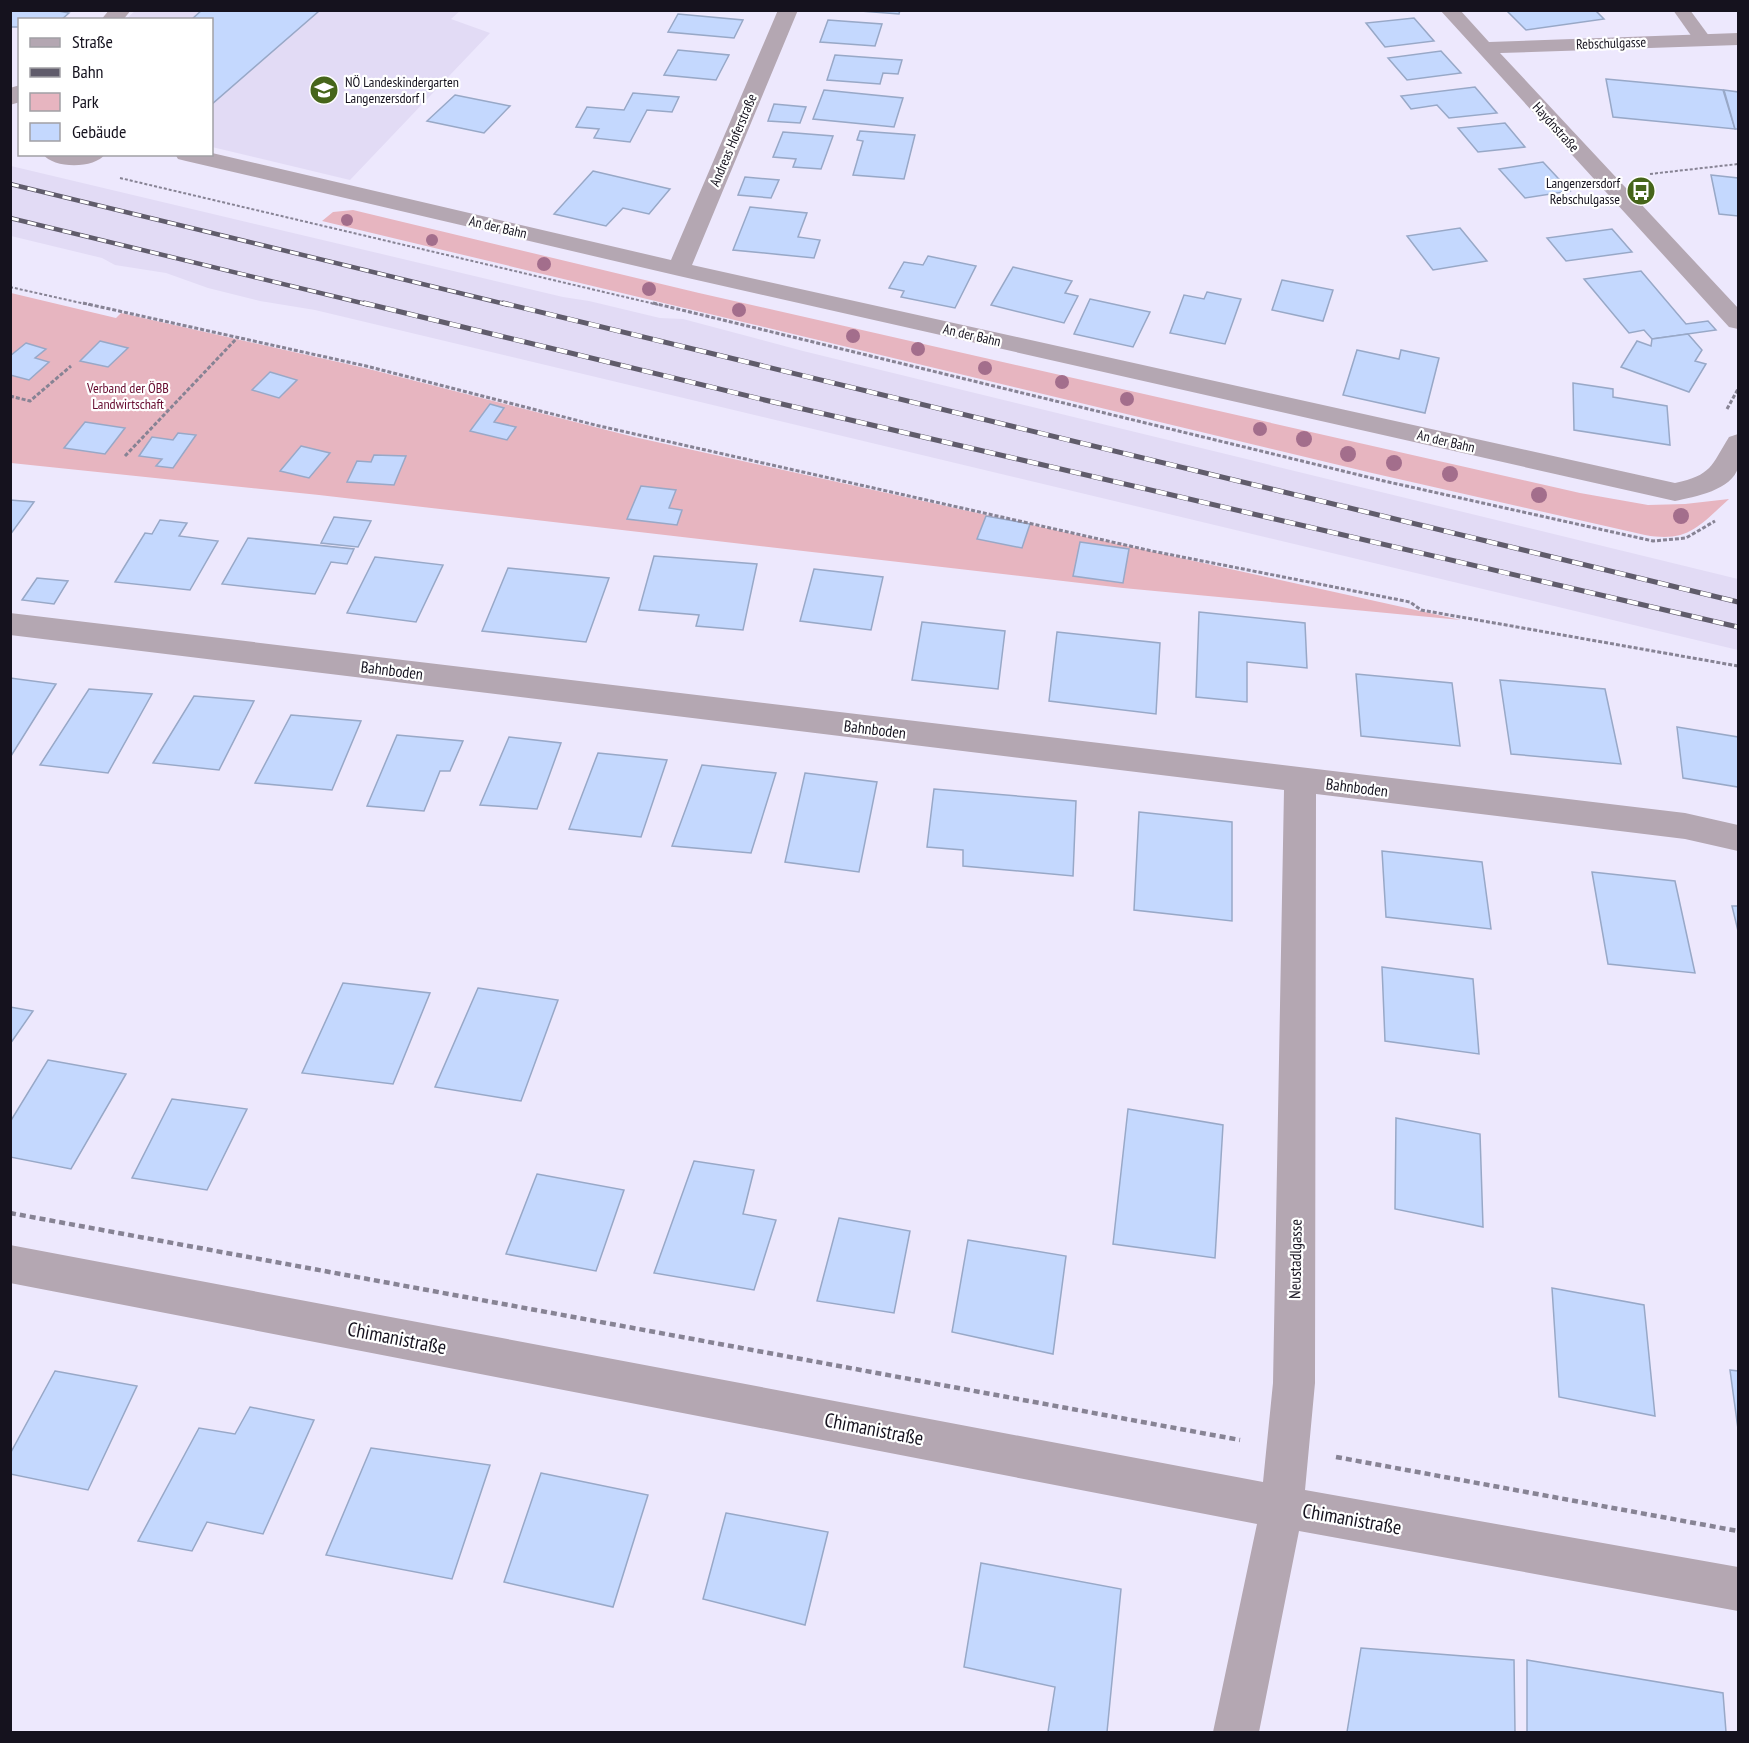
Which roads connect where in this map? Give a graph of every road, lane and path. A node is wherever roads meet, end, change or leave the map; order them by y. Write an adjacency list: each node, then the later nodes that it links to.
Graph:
1 (788, 10): 13 (street, Andreas Hoferstraße)
2 (1449, 10): 6 (street, Haydnstraße)
3 (1681, 10): 5 (lane)
4 (1738, 39): 5 (street, Rebschulgasse)
5 (1703, 40): 6 (street, Rebschulgasse)
6 (1484, 48): 12 (street, Haydnstraße)
7 (61, 156): 8 (street)
8 (87, 156)
9 (195, 156): 13 (street, An der Bahn)
10 (1738, 164): 12 (path)
11 (113, 176): 21 (path)
12 (1605, 180): 15 (street, Haydnstraße)
13 (679, 269): 19 (street, An der Bahn)
14 (10, 287): 16 (path)
15 (1738, 322)
16 (238, 337): 20 (path); 23 (path)
17 (71, 366): 18 (path)
18 (10, 396)
19 (1738, 443)
20 (126, 456)
21 (1723, 514)
22 (10, 624): 24 (street, Bahnboden)
23 (1738, 666)
24 (1300, 780): 25 (street, Bahnboden); 28 (street, Neustadlgasse)
25 (1738, 838)
26 (10, 1213): 28 (path)
27 (10, 1264): 29 (street, Chimanistraße)
28 (1288, 1448): 29 (street, Neustadlgasse); 30 (path)
29 (1282, 1507): 31 (street, Chimanistraße); 32 (street, Neustadlgasse)
30 (1738, 1531)
31 (1738, 1589)
32 (1236, 1732)

